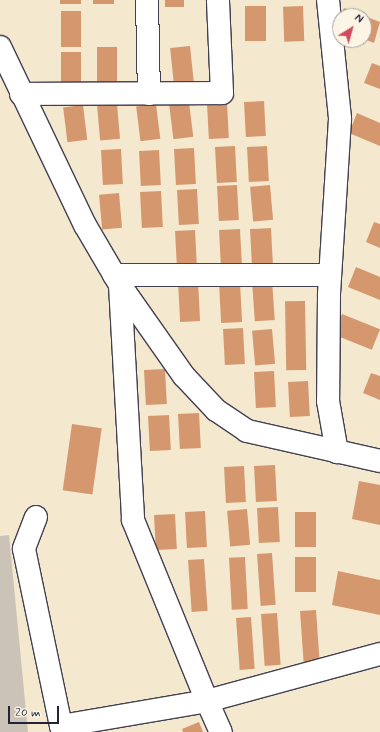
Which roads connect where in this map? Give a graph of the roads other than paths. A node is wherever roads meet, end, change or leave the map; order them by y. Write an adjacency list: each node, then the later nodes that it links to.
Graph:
1 (147, 0): 6 (street)
2 (218, 0): 6 (street)
3 (328, 0): 7 (street)
4 (0, 47): 5 (street)
5 (21, 94): 6 (street); 8 (street)
6 (149, 94)
7 (330, 275): 8 (street); 9 (street)
8 (117, 280): 9 (street); 13 (street)
9 (337, 452): 10 (street)
10 (380, 460)
11 (36, 517): 14 (street)
12 (380, 654): 13 (street)
13 (207, 701): 14 (street); 15 (street)
14 (62, 729)
15 (221, 732)

